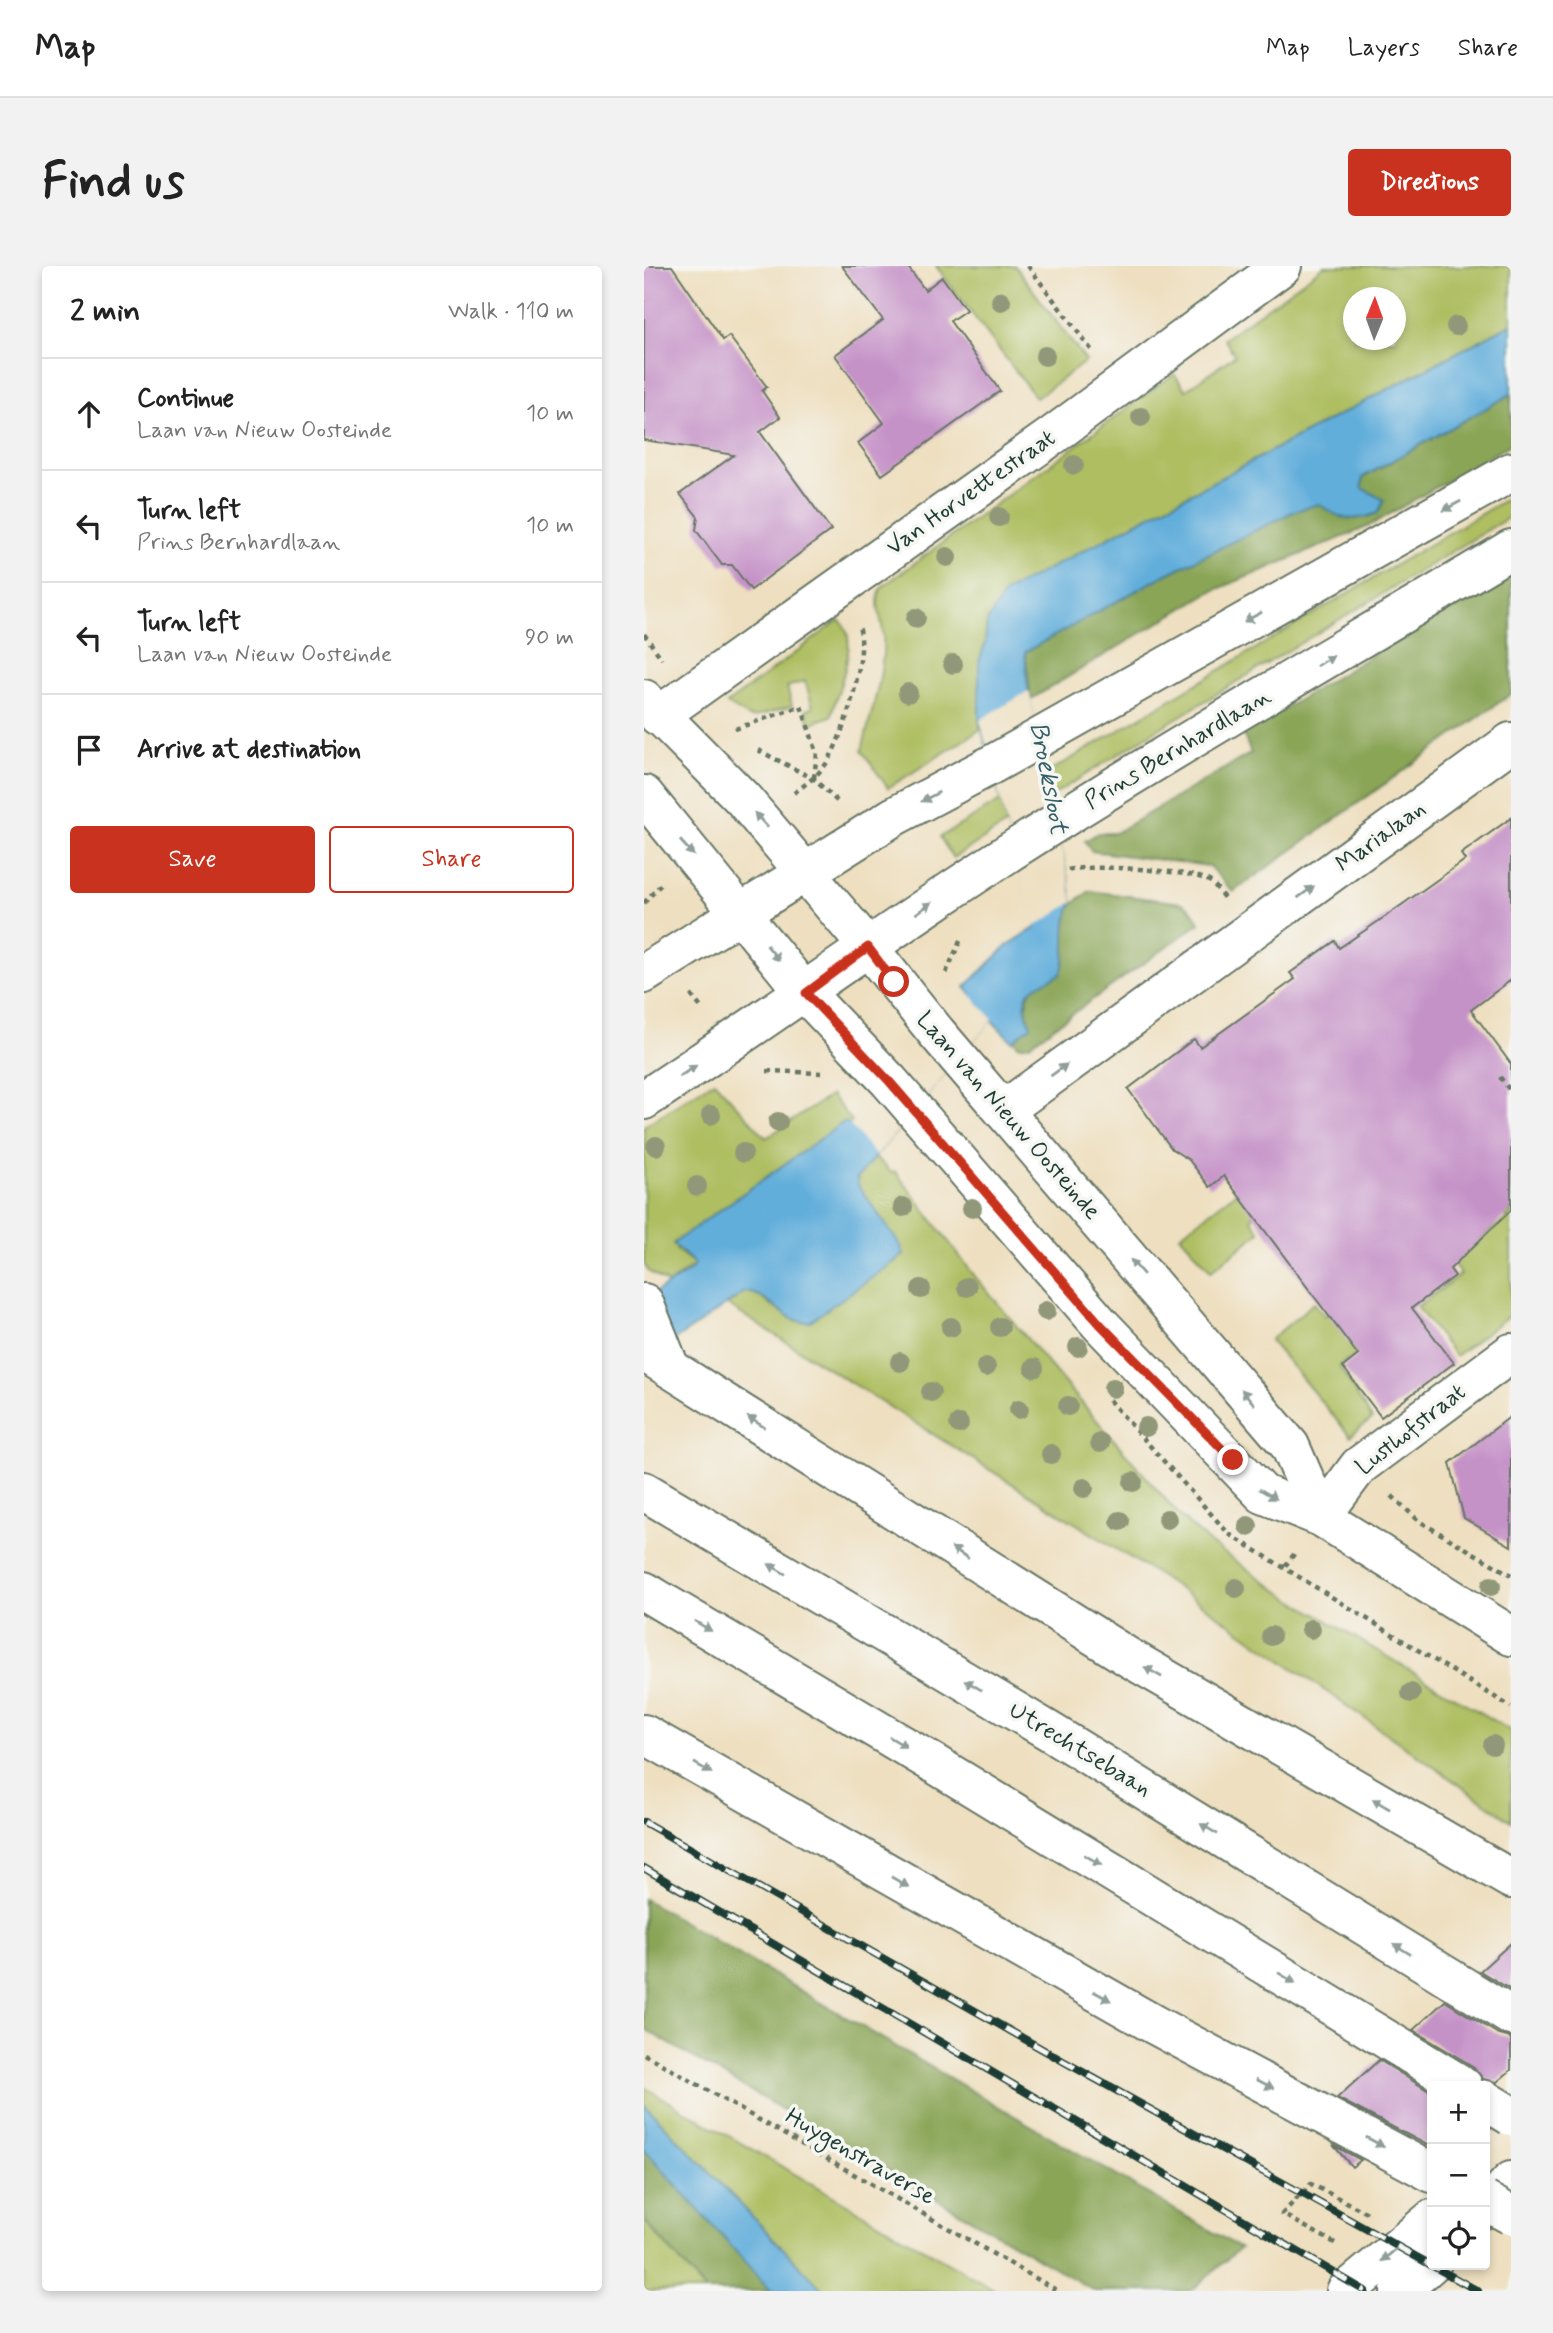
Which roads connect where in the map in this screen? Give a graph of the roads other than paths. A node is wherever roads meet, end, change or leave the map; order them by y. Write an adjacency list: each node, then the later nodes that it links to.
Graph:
1 (1282, 266): 4 (main road, Van Horvettestraat)
2 (1511, 472): 7 (main road, one-way to 7)
3 (1511, 549): 9 (main road, Prins Bernhardlaan, one-way to 3)
4 (651, 708): 7 (main road, Laan van Nieuw Oosteinde, one-way to 4)
5 (1511, 741): 13 (main road, Marialaan, one-way to 5)
6 (644, 795): 8 (main road, one-way to 8)
7 (806, 871): 8 (main road); 9 (main road, Laan van Nieuw Oosteinde)
8 (740, 913): 10 (main road); 11 (main road, one-way to 11)
9 (868, 947): 11 (main road, Prins Bernhardlaan); 13 (main road, Laan van Nieuw Oosteinde)
10 (644, 974)
11 (806, 993): 12 (main road, Prins Bernhardlaan, one-way to 11); 18 (main road, one-way to 18)
12 (644, 1100)
13 (1004, 1110): 18 (main road, Laan van Nieuw Oosteinde, one-way to 13)
14 (644, 1303): 16 (main road)
15 (1511, 1353): 18 (main road, Lusthofstraat)
16 (657, 1360): 22 (main road, one-way to 16)
17 (658, 1499): 23 (main road, Utrechtsebaan, one-way to 17)
18 (1321, 1517): 20 (main road)
19 (644, 1591): 24 (main road, one-way to 24)
20 (1511, 1636)
21 (644, 1734): 27 (main road, one-way to 27)
22 (1511, 1879)
23 (1511, 2016)
24 (1455, 2081)
25 (1490, 2102): 26 (main road, bridge)
26 (1511, 2116)
27 (1427, 2170)
28 (1427, 2223): 30 (main road, one-way to 30)
29 (1427, 2267): 31 (main road)
30 (1346, 2291)
31 (1400, 2291)

